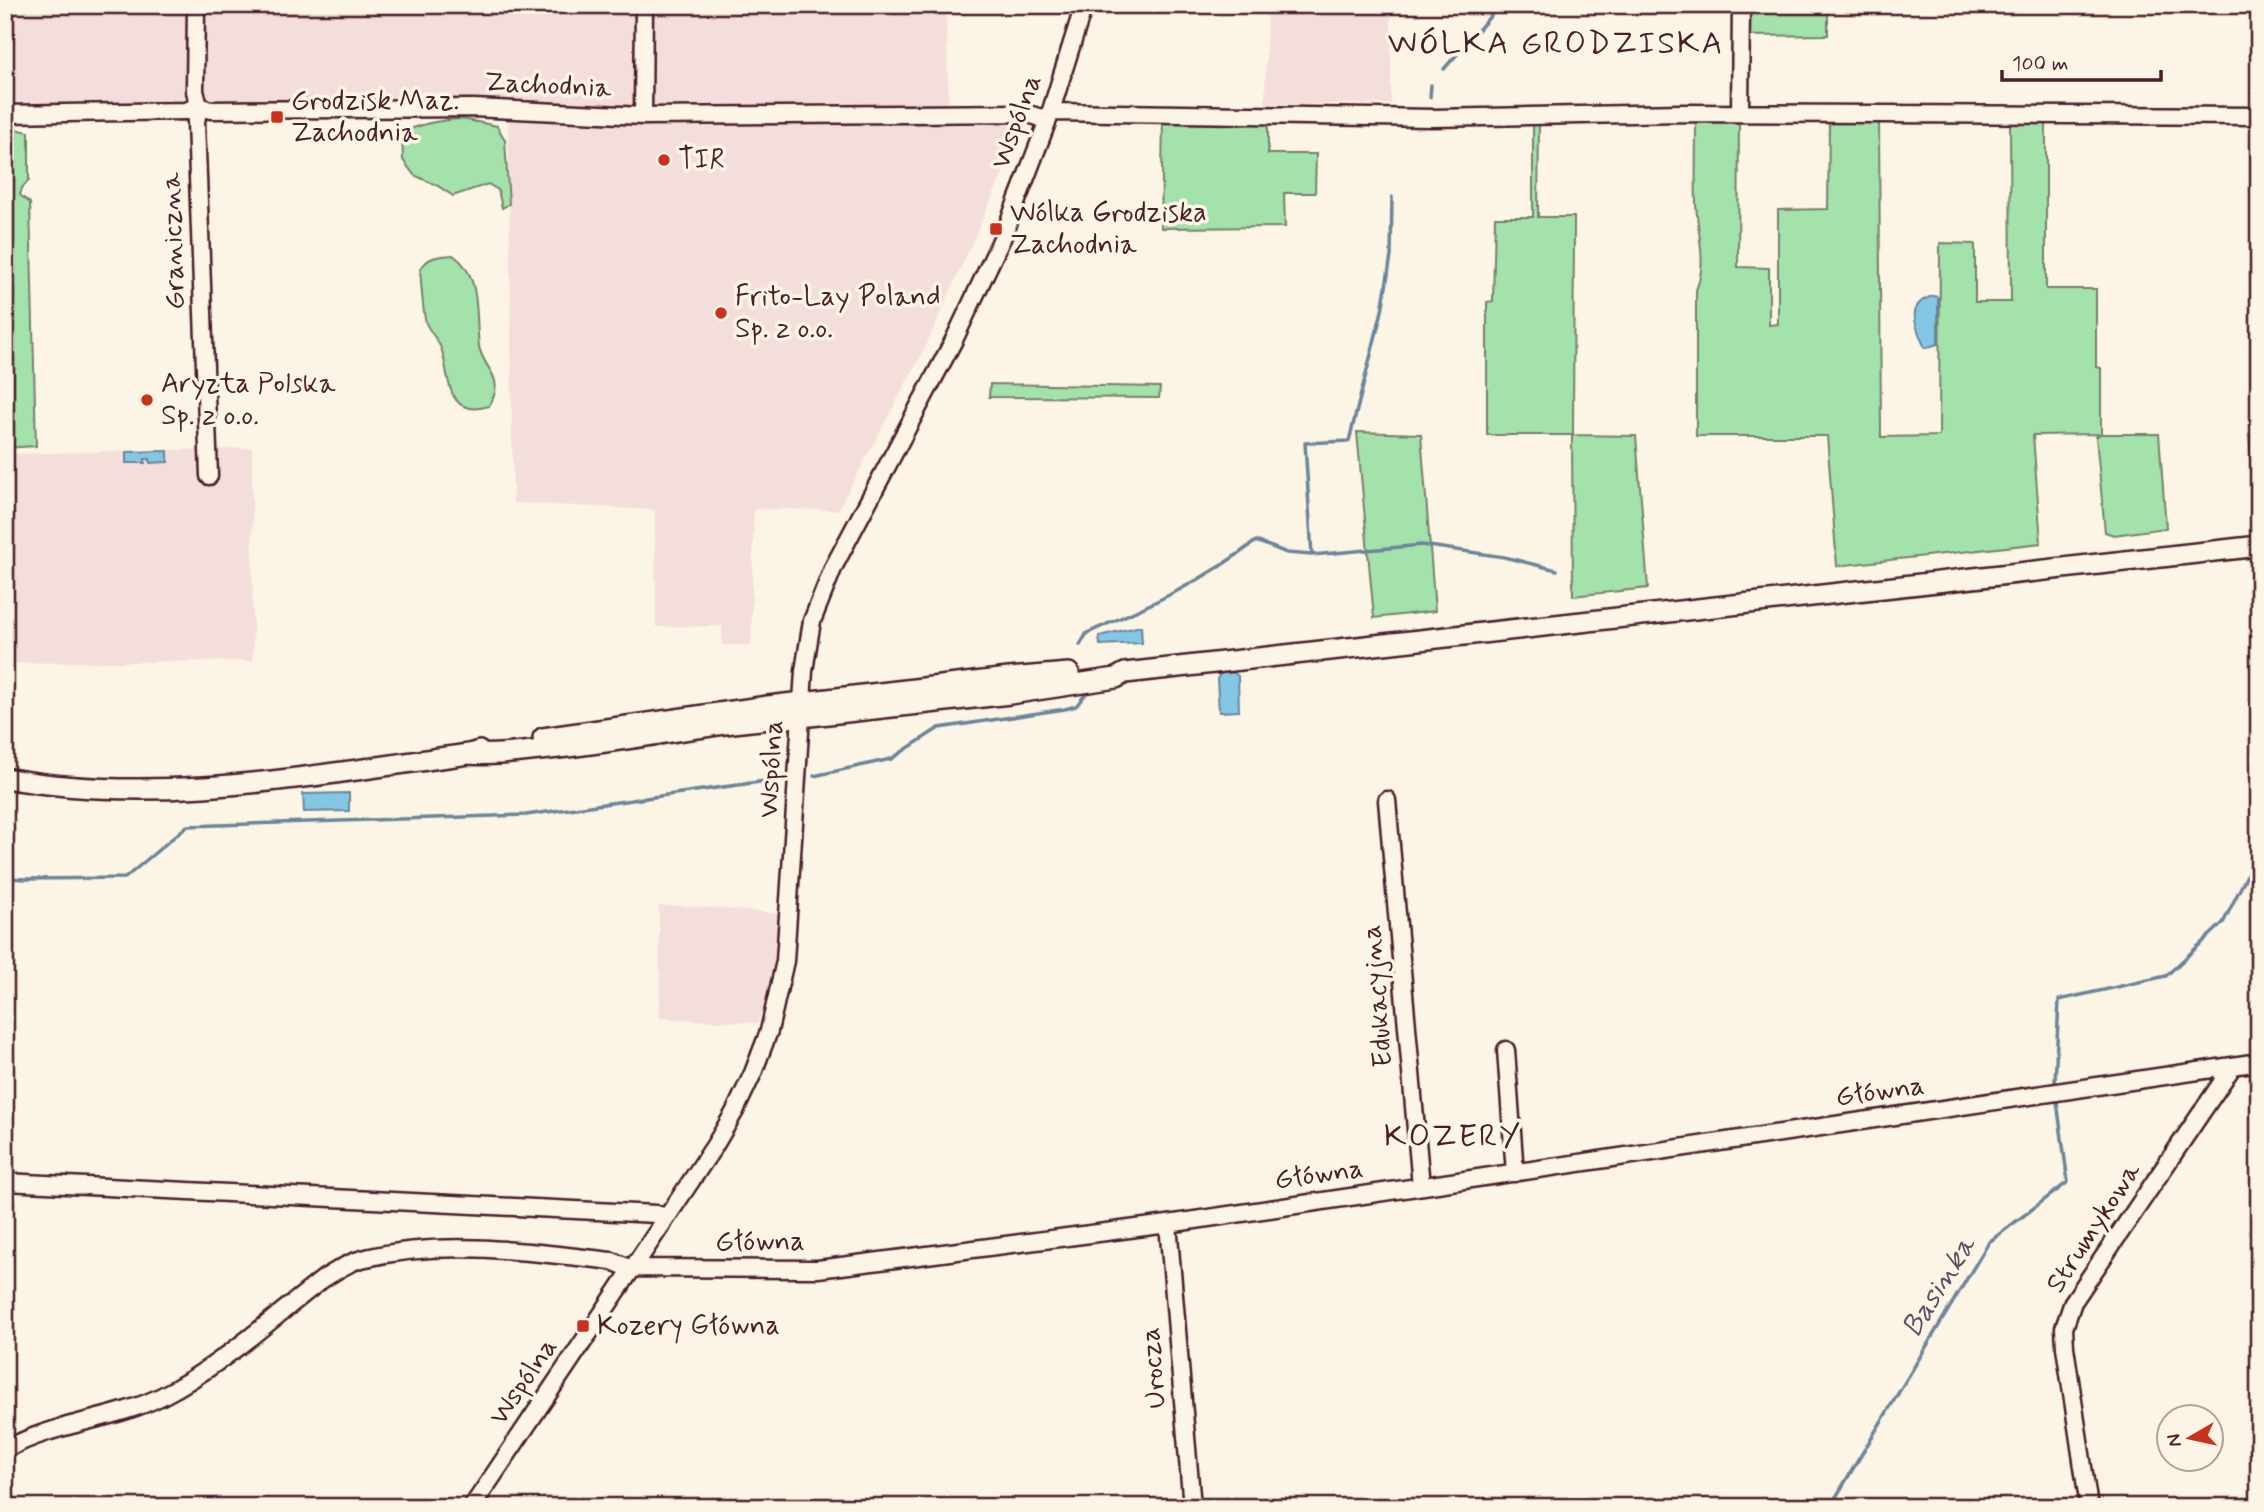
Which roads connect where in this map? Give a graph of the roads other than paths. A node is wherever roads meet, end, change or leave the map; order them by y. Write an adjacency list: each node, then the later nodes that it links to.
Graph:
1 (196, 5): 5 (street, Graniczna)
2 (644, 5): 8 (street)
3 (1084, 5): 9 (street, Wspólna)
4 (1741, 5): 6 (street)
5 (199, 106): 7 (street, Zachodnia); 8 (street, Zachodnia); 11 (street, Graniczna)
6 (1740, 113): 9 (street, Zachodnia); 10 (street, Zachodnia)
7 (5, 114)
8 (643, 116): 9 (street, Zachodnia)
9 (1049, 116): 13 (street, Wspólna)
10 (2259, 116)
11 (209, 476)
12 (2259, 546): 13 (main road)
13 (801, 710): 14 (main road); 22 (street, Wspólna)
14 (5, 778)
15 (1387, 800): 21 (street, Edukacyjna)
16 (1506, 1050): 19 (street)
17 (2259, 1062): 18 (street, Główna)
18 (2233, 1066): 19 (street, Główna); 28 (street, Strumykowa)
19 (1515, 1172): 21 (street, Główna)
20 (5, 1182): 22 (street)
21 (1421, 1186): 23 (street, Główna)
22 (667, 1217): 24 (street, Wspólna)
23 (1168, 1224): 24 (street, Główna); 27 (street, Urocza)
24 (633, 1268): 25 (street, Główna); 26 (street, Wspólna)
25 (5, 1450)
26 (472, 1507)
27 (1192, 1507)
28 (2090, 1507)

